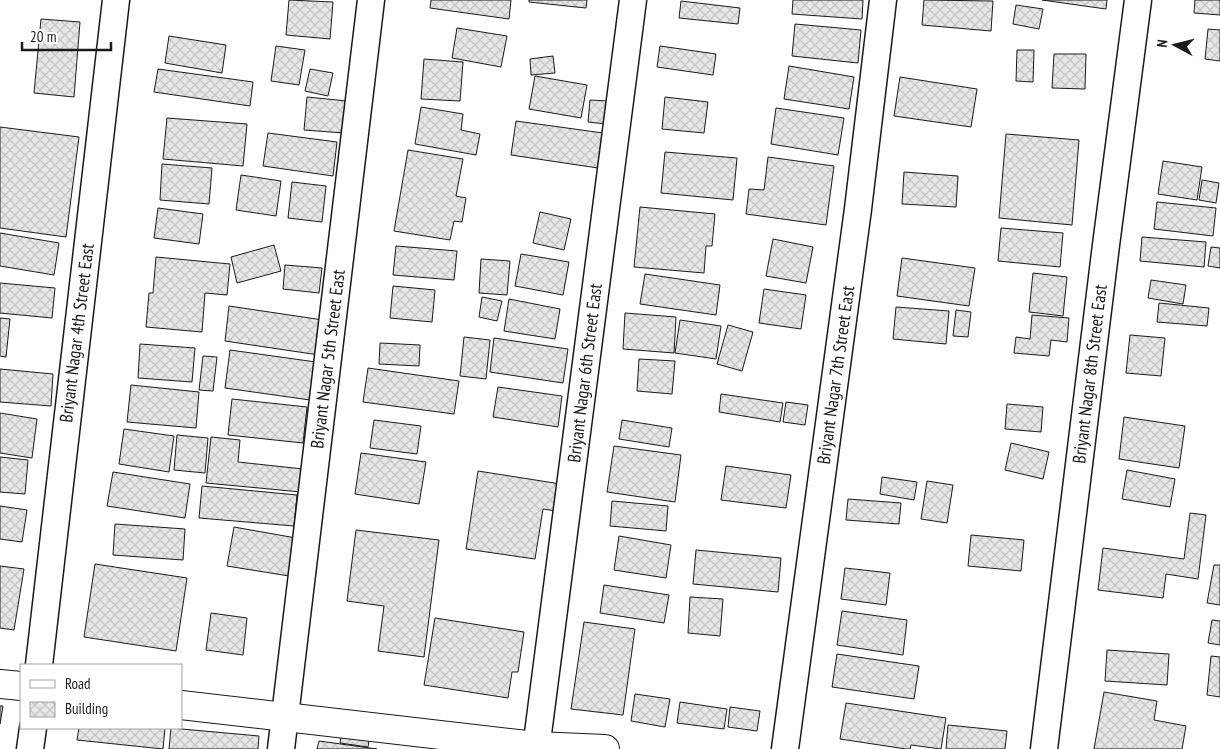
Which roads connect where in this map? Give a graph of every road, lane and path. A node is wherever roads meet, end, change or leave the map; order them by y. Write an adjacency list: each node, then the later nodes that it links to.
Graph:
1 (116, 0): 6 (street, Briyant Nagar 4th Street East)
2 (371, 0): 10 (street, Briyant Nagar 5th Street East)
3 (633, 0): 12 (street, Briyant Nagar 6th Street East)
4 (883, 0): 16 (street, Briyant Nagar 7th Street East)
5 (1138, 0): 17 (street, Briyant Nagar 8th Street East)
6 (39, 664)
7 (0, 684): 8 (street)
8 (20, 686)
9 (182, 705): 10 (street)
10 (285, 717): 12 (street); 14 (street, Briyant Nagar 5th Street East)
11 (32, 729): 13 (street)
12 (536, 748): 15 (street)
13 (30, 749)
14 (281, 749)
15 (606, 749)
16 (785, 749)
17 (1044, 749)

